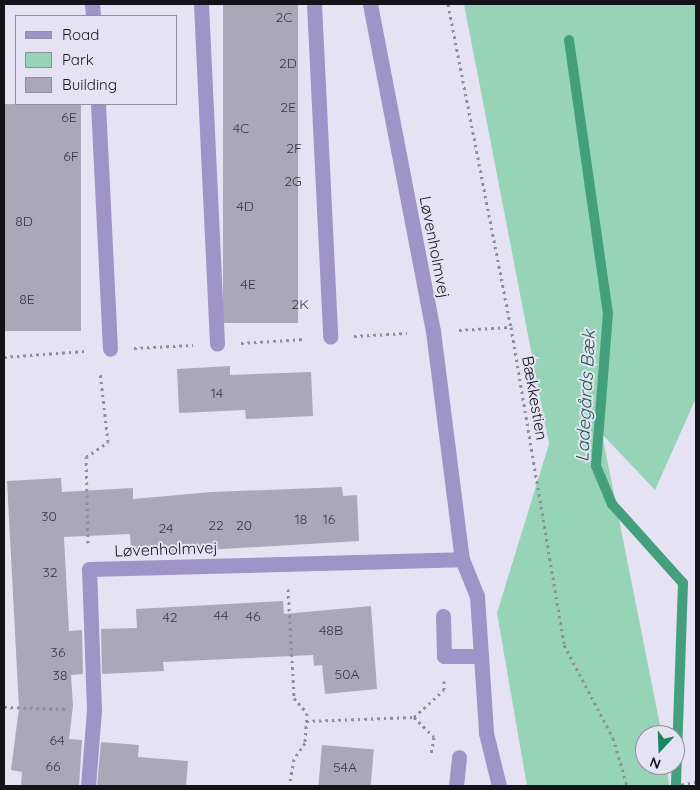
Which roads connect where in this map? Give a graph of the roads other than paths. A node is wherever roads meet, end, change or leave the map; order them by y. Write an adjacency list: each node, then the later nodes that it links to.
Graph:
1 (201, 4): 6 (street)
2 (314, 4): 5 (street)
3 (370, 4): 8 (street, Løvenholmvej)
4 (98, 105): 7 (street)
5 (330, 337)
6 (217, 344)
7 (110, 349)
8 (462, 559): 10 (street, Løvenholmvej); 12 (street, Løvenholmvej)
9 (443, 616): 10 (street)
10 (481, 656): 14 (street, Løvenholmvej)
11 (459, 757): 13 (street)
12 (88, 786)
13 (456, 786)
14 (499, 786)

